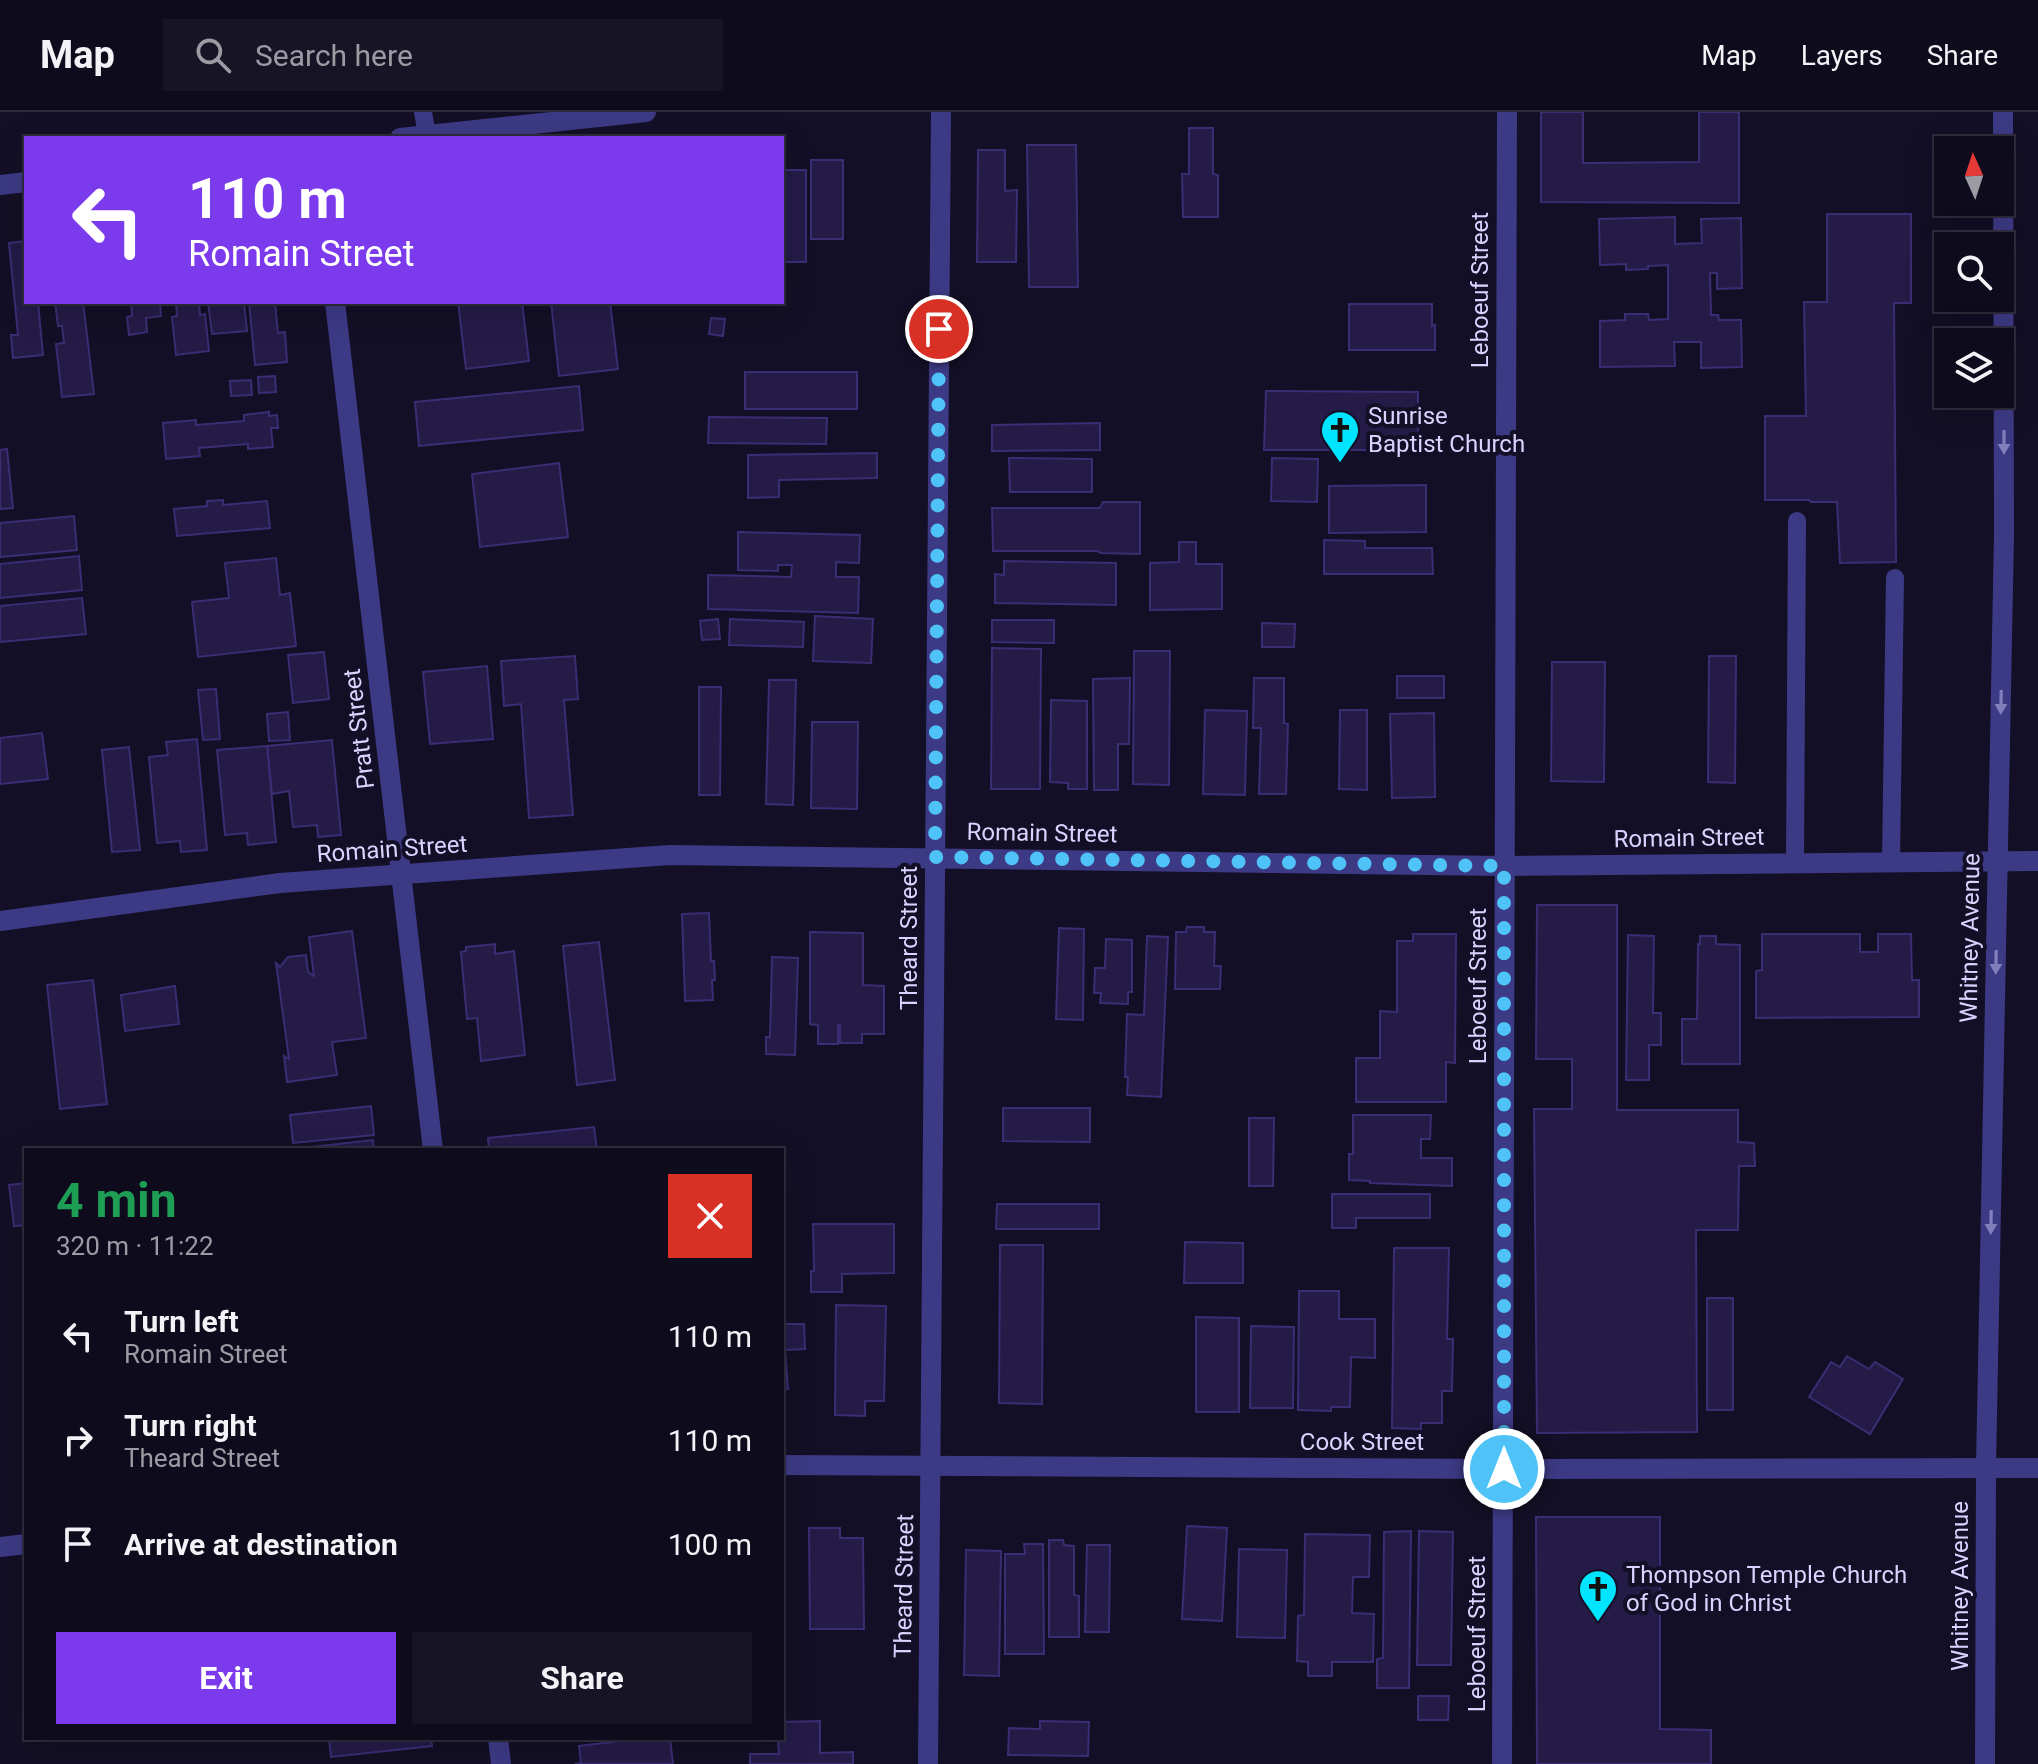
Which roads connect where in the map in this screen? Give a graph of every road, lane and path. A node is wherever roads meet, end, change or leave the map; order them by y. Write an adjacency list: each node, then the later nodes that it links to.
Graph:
1 (423, 112): 6 (lane)
2 (646, 112): 6 (street)
3 (941, 112): 13 (street, Theard Street)
4 (1507, 112): 18 (street, Leboeuf Street)
5 (2003, 112): 14 (street, Whitney Avenue, one-way to 14)
6 (427, 135): 7 (street)
7 (418, 136)
8 (24, 182): 9 (street)
9 (0, 185)
10 (335, 304): 19 (street, Pratt Street)
11 (1797, 521): 17 (lane)
12 (1895, 578): 16 (lane)
13 (935, 857): 18 (street, Romain Street); 19 (street, Romain Street); 23 (street, Theard Street)
14 (1998, 861): 15 (street, Romain Street); 16 (street, Romain Street); 24 (street, Whitney Avenue, one-way to 24)
15 (2038, 861)
16 (1891, 862): 17 (street, Romain Street)
17 (1795, 863): 18 (street, Romain Street)
18 (1504, 866): 26 (street, Leboeuf Street)
19 (403, 874): 20 (street, Romain Street); 21 (street, Pratt Street)
20 (0, 921)
21 (433, 1148)
22 (784, 1465): 23 (street, Cook Street)
23 (931, 1465): 26 (street, Cook Street); 31 (street, Theard Street)
24 (1986, 1467): 25 (street, Cook Street); 26 (street, Cook Street); 33 (street, Whitney Avenue)
25 (2038, 1468)
26 (1504, 1469): 32 (street, Leboeuf Street)
27 (24, 1544): 28 (street)
28 (0, 1547)
29 (498, 1740): 30 (street)
30 (501, 1764)
31 (928, 1764)
32 (1502, 1764)
33 (1985, 1764)

